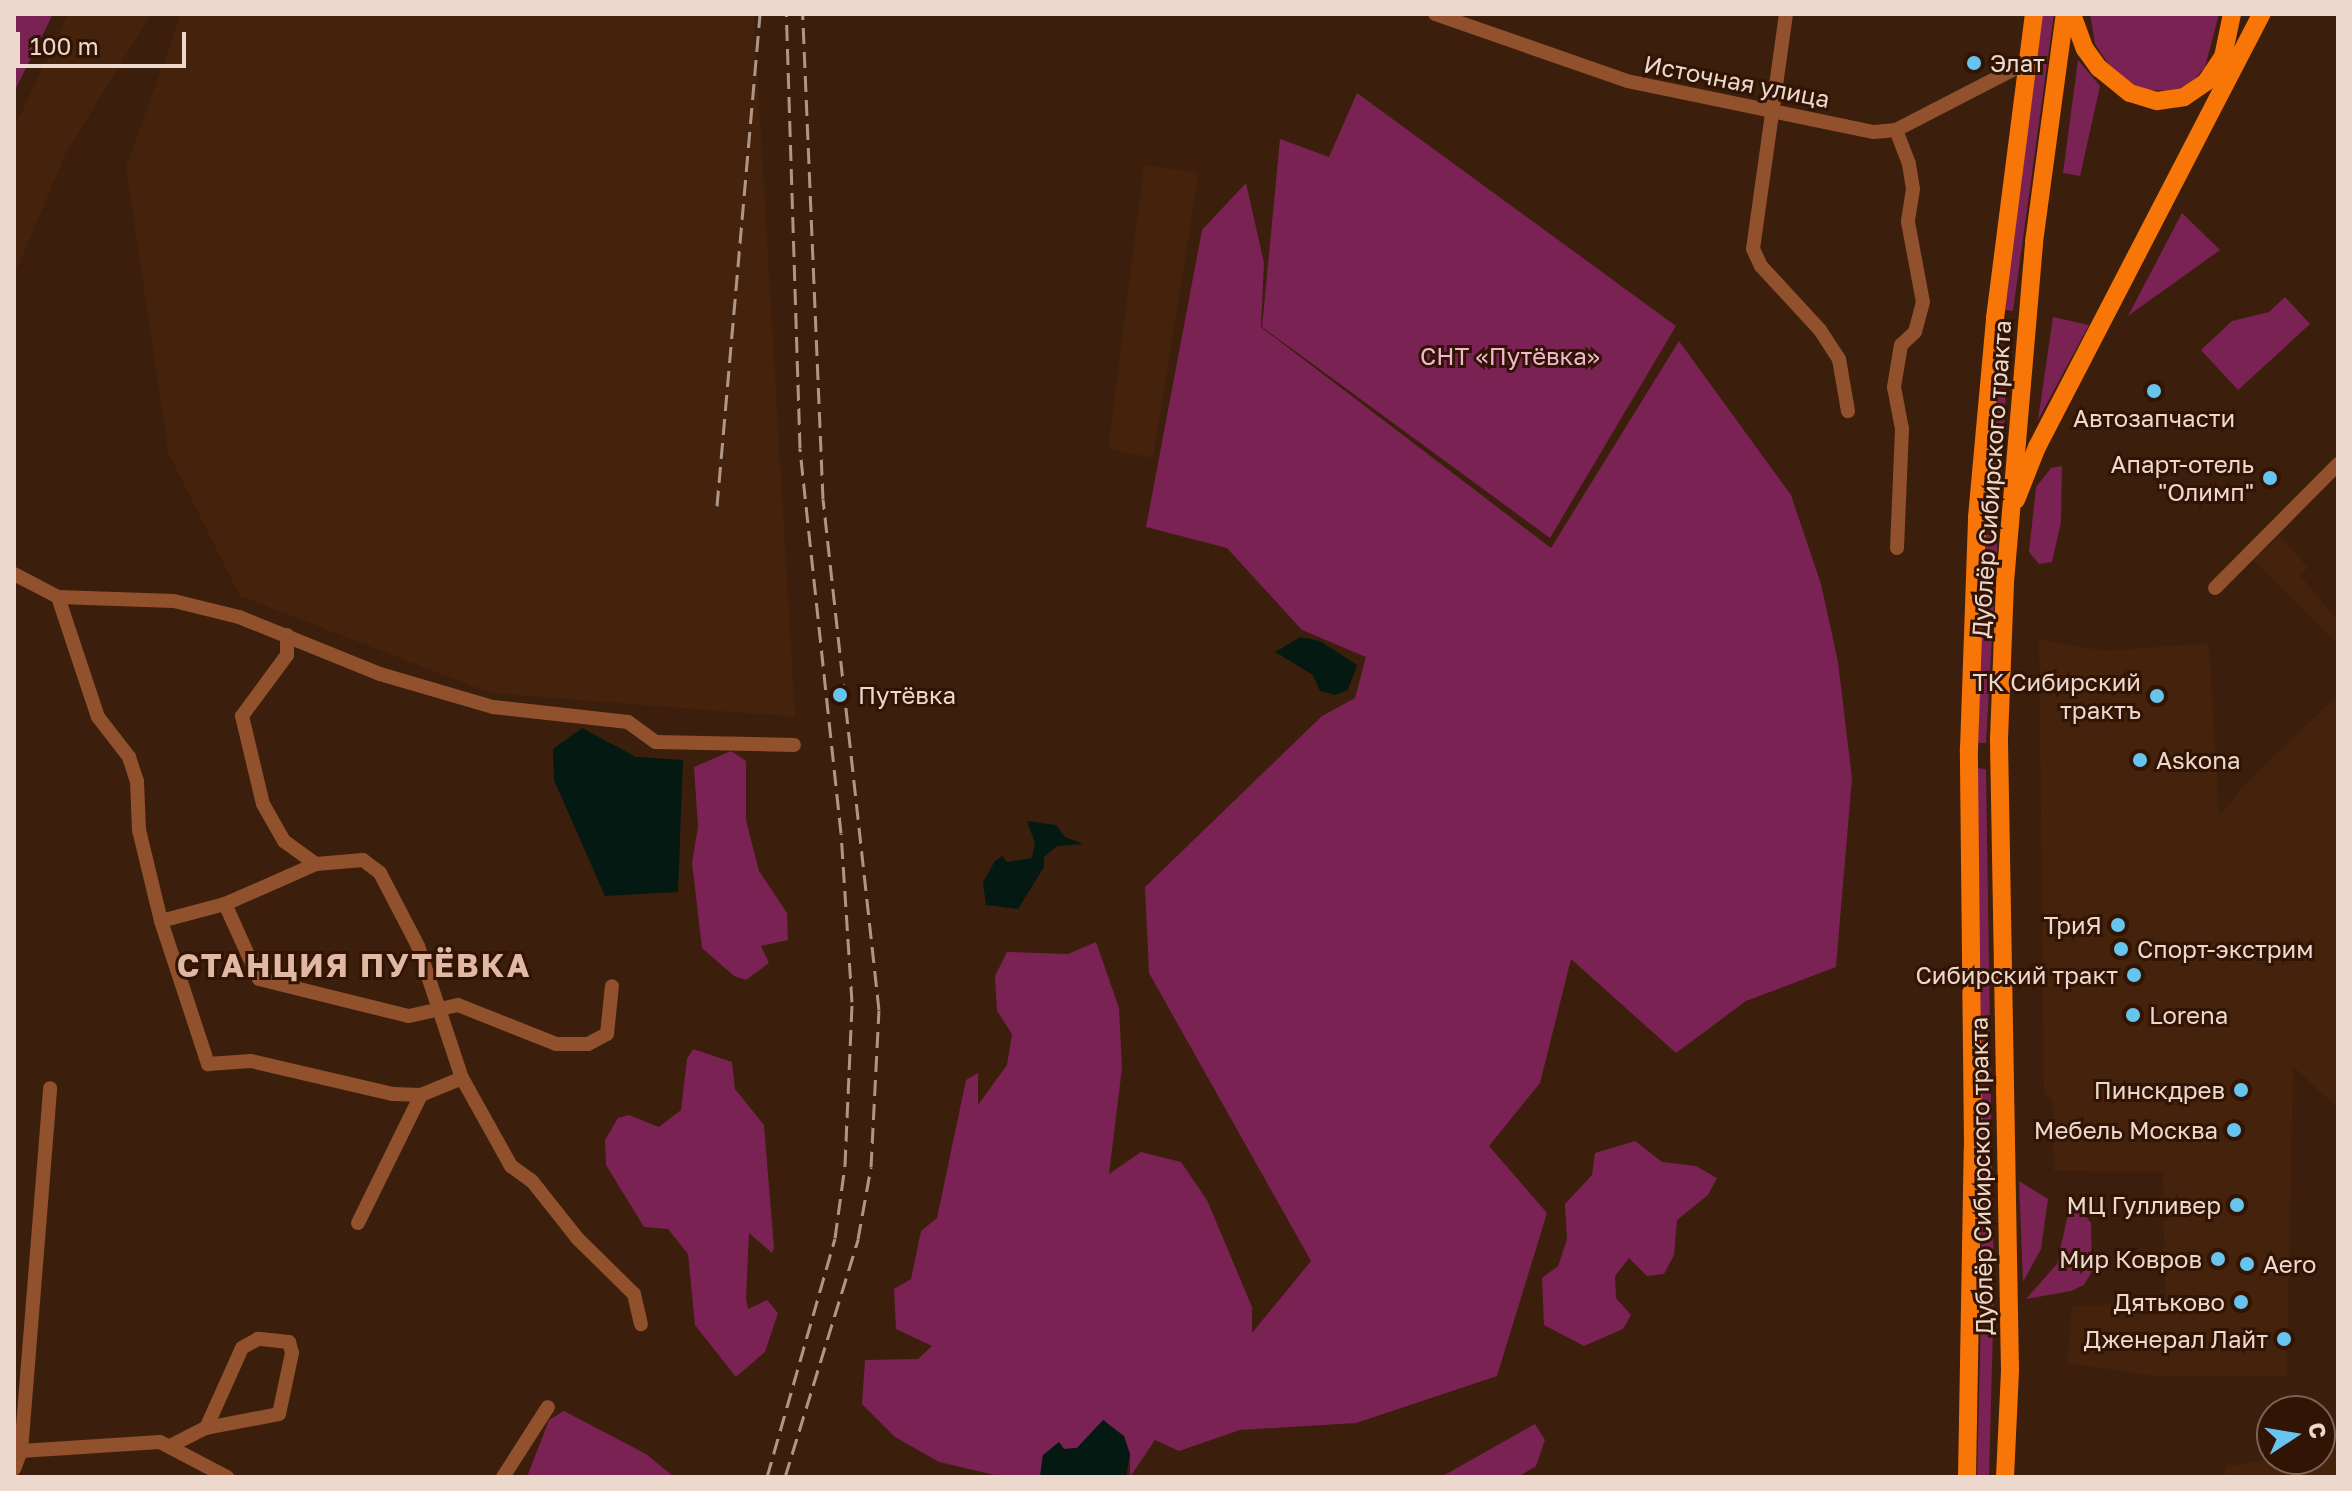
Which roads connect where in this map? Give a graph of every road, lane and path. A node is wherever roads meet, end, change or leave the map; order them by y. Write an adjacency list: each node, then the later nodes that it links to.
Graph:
1 (1435, 14): 9 (street, Источная улица)
2 (1786, 14): 9 (street)
3 (2034, 14): 8 (main road, Дублёр Сибирского тракта)
4 (2065, 14): 13 (main road, Дублёр Сибирского тракта)
5 (2072, 14): 6 (main road)
6 (2232, 14)
7 (2261, 14): 13 (main road)
8 (2026, 63): 10 (street); 37 (main road, Дублёр Сибирского тракта)
9 (1775, 111): 10 (street, Источная улица); 11 (street)
10 (1900, 128): 14 (street)
11 (1848, 411)
12 (2338, 464): 16 (street)
13 (2010, 517): 38 (main road, Дублёр Сибирского тракта)
14 (1897, 548)
15 (14, 574): 17 (street)
16 (2215, 588)
17 (58, 597): 18 (street); 22 (street)
18 (287, 635): 19 (street); 20 (street)
19 (794, 745)
20 (316, 864): 21 (street); 24 (street)
21 (225, 904): 22 (street); 24 (street)
22 (161, 921): 27 (street)
23 (612, 986): 24 (street)
24 (438, 1010): 25 (street)
25 (462, 1078): 27 (street); 29 (street)
26 (50, 1088): 33 (street)
27 (421, 1095): 28 (street)
28 (358, 1223)
29 (641, 1324)
30 (548, 1407): 36 (street)
31 (206, 1428): 31 (street); 32 (street)
32 (172, 1445): 33 (street); 35 (street)
33 (21, 1451): 34 (street)
34 (14, 1469)
35 (227, 1477)
36 (503, 1477)
37 (1967, 1477)
38 (2005, 1477)

